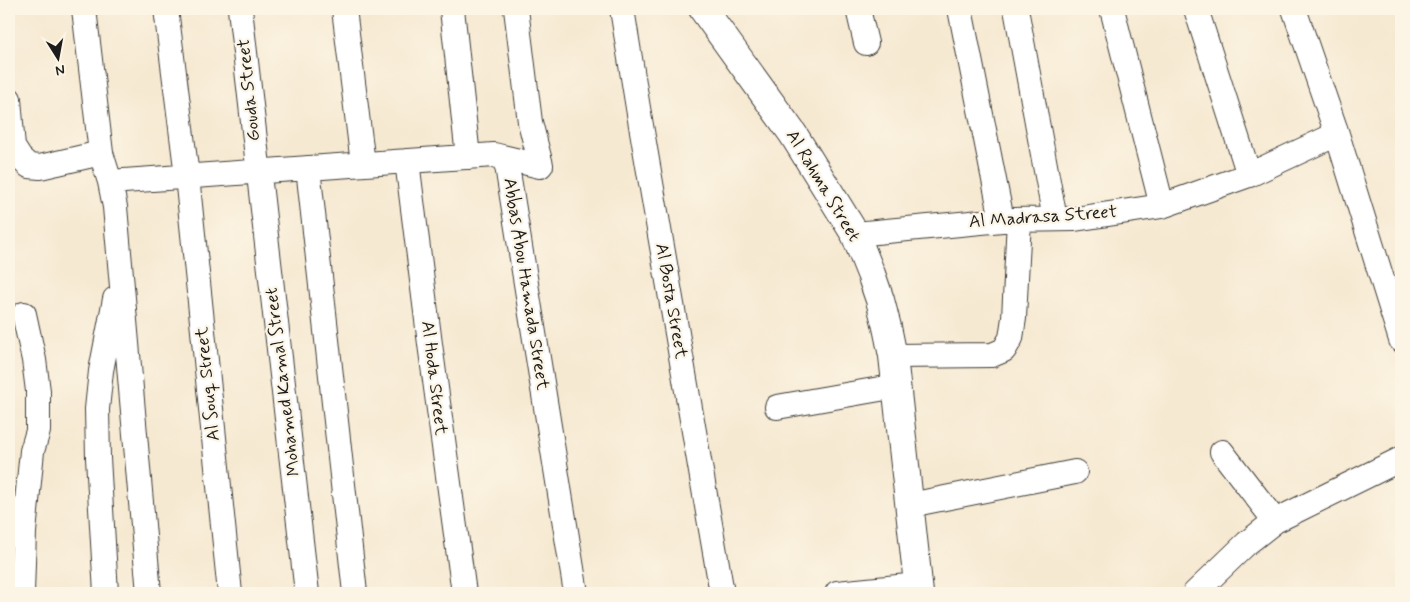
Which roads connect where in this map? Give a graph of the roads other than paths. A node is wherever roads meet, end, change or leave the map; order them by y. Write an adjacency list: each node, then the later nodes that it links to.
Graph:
1 (84, 9): 18 (street)
2 (166, 9): 26 (street, Al Souq Street)
3 (240, 9): 24 (street, Gouda Street)
4 (344, 9): 22 (street)
5 (452, 9): 19 (street)
6 (516, 9): 20 (street)
7 (622, 9): 52 (street, Al Bosta Street)
8 (703, 9): 31 (street, Al Rahma Street)
9 (858, 9): 15 (street)
10 (960, 9): 29 (street)
11 (1016, 9): 30 (street)
12 (1112, 9): 28 (street)
13 (1196, 9): 25 (street)
14 (1294, 9): 17 (street)
15 (866, 43)
16 (9, 99): 18 (street)
17 (1337, 134): 25 (street, Al Madrasa Street); 34 (street)
18 (102, 153): 27 (street)
19 (468, 157): 20 (street, Abbas Abou Hamada Street); 21 (street, Abbas Abou Hamada Street)
20 (502, 157): 51 (street, Abbas Abou Hamada Street)
21 (407, 161): 22 (street, Abbas Abou Hamada Street); 50 (street, Al Hoda Street)
22 (363, 164): 23 (street, Abbas Abou Hamada Street)
23 (308, 168): 24 (street, Abbas Abou Hamada Street); 49 (street)
24 (258, 171): 26 (street, Abbas Abou Hamada Street); 48 (street, Mohamed Kamal Street)
25 (1249, 175): 28 (street, Al Madrasa Street)
26 (187, 176): 27 (street, Abbas Abou Hamada Street); 47 (street, Al Souq Street)
27 (110, 182): 32 (street)
28 (1162, 206): 30 (street, Al Madrasa Street)
29 (1010, 220): 30 (street, Al Madrasa Street); 31 (street, Al Madrasa Street); 35 (street)
30 (1055, 220)
31 (854, 234): 35 (street, Al Rahma Street)
32 (118, 252): 45 (street); 46 (street)
33 (24, 314): 44 (street)
34 (1401, 340)
35 (893, 356): 36 (street, Al Rahma Street)
36 (897, 386): 37 (street); 41 (street, Al Rahma Street)
37 (777, 407)
38 (1222, 452): 42 (street)
39 (1401, 459): 42 (street)
40 (1075, 472): 41 (street)
41 (910, 505): 43 (street, Al Rahma Street)
42 (1275, 520): 54 (street)
43 (919, 589): 53 (street)
44 (22, 593)
45 (106, 593)
46 (149, 593)
47 (230, 593)
48 (307, 593)
49 (355, 593)
50 (464, 593)
51 (576, 593)
52 (722, 593)
53 (837, 593)
54 (1195, 593)

